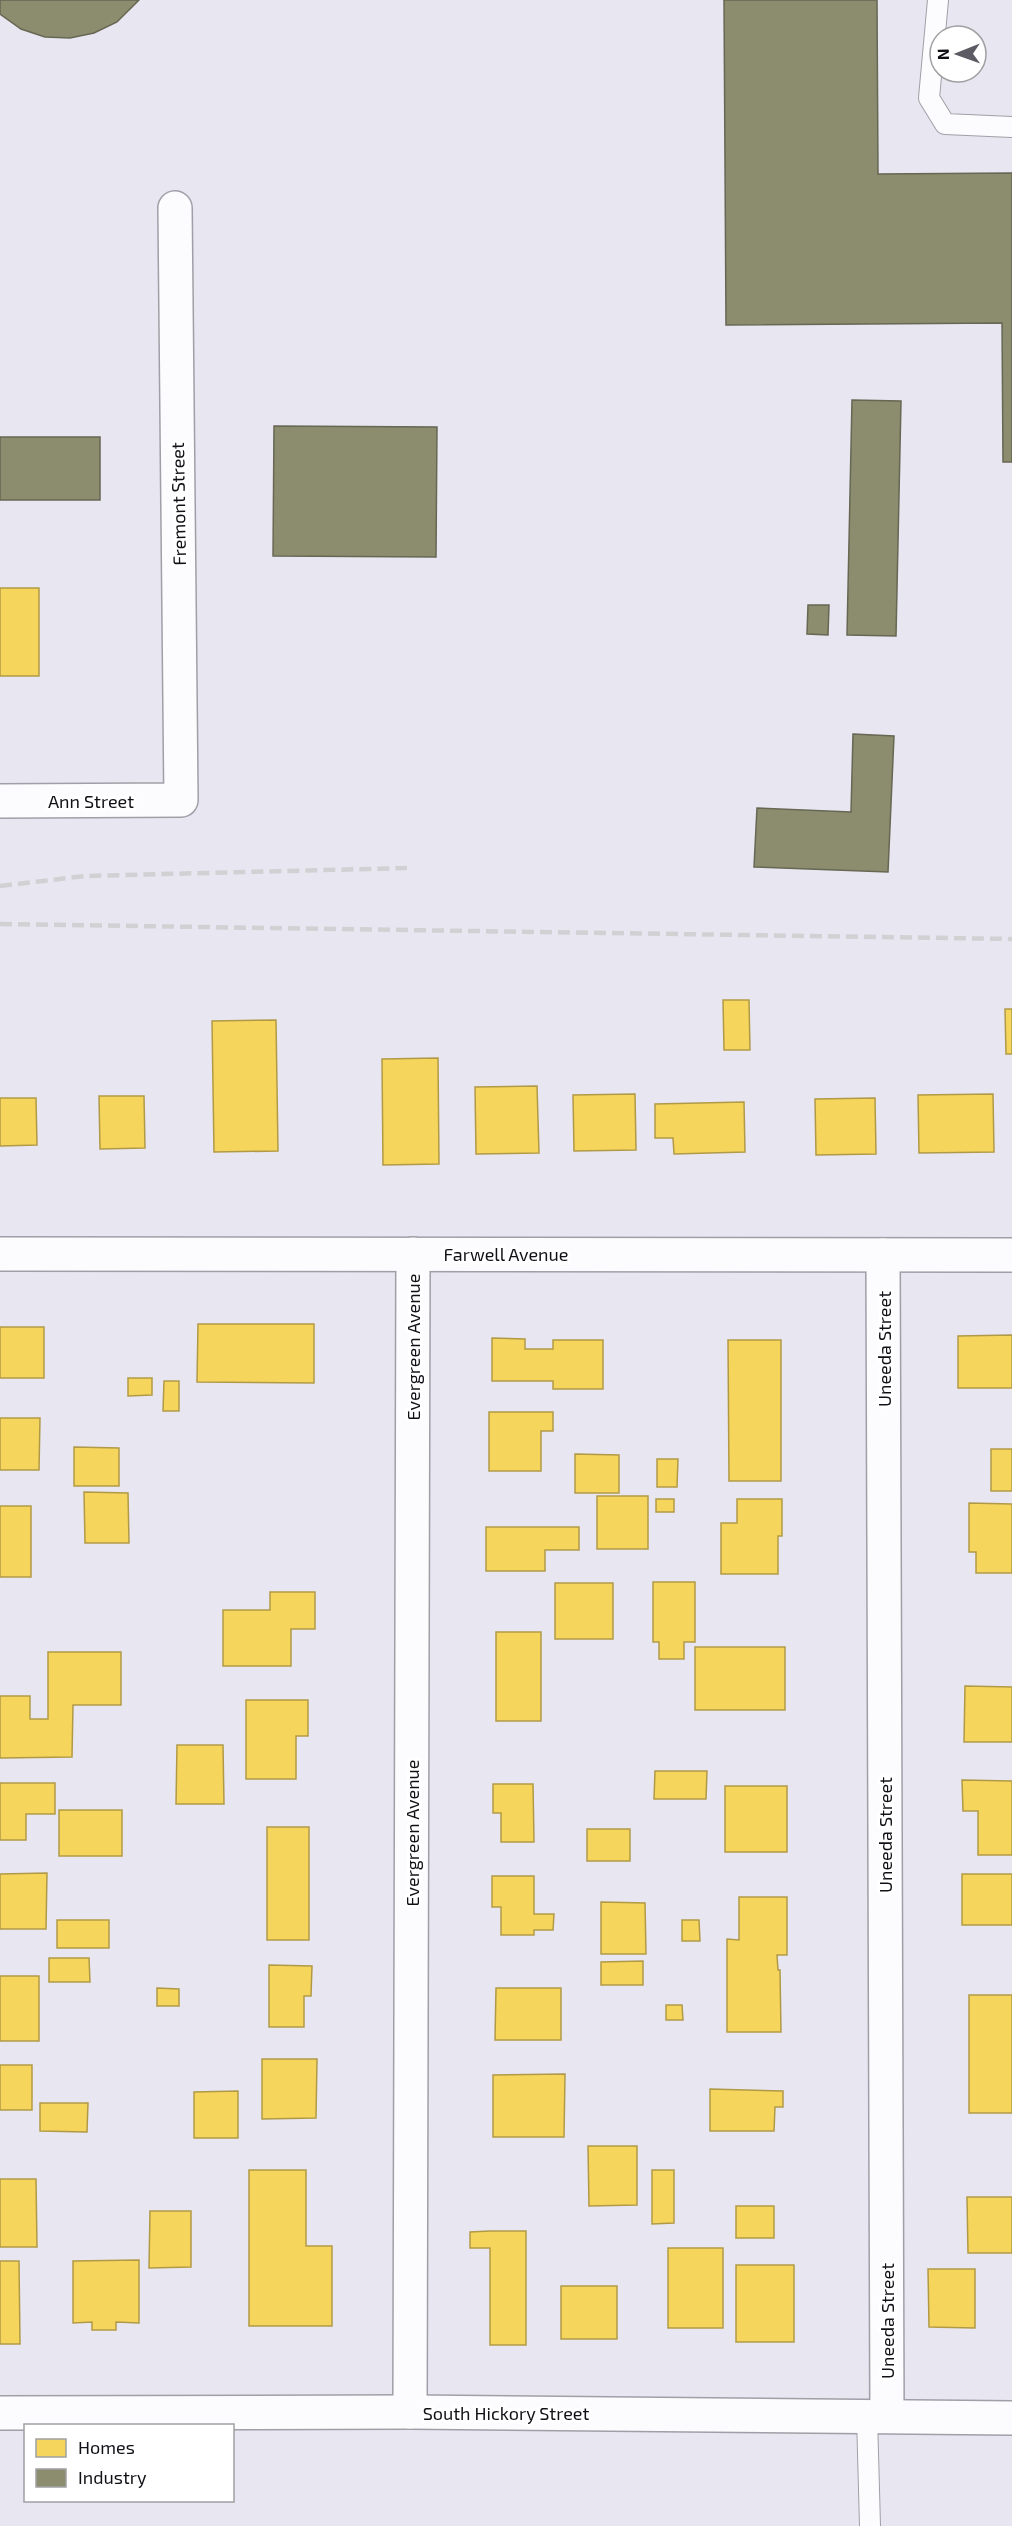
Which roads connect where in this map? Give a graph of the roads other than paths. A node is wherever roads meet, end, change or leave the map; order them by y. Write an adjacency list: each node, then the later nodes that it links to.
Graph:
1 (938, 0): 2 (lane)
2 (1012, 127)
3 (175, 208): 4 (street, Fremont Street)
4 (181, 800): 5 (street, Ann Street)
5 (0, 801)
6 (0, 1254): 7 (street, Farwell Avenue)
7 (413, 1254): 8 (street, Farwell Avenue); 10 (street, Evergreen Avenue)
8 (884, 1255): 9 (street, Farwell Avenue); 12 (street, Uneeda Street)
9 (1012, 1255)
10 (410, 2412): 11 (street, South Hickory Street); 12 (street, South Hickory Street)
11 (0, 2413)
12 (877, 2416): 13 (street, South Hickory Street); 14 (lane)
13 (1012, 2418)
14 (870, 2526)

